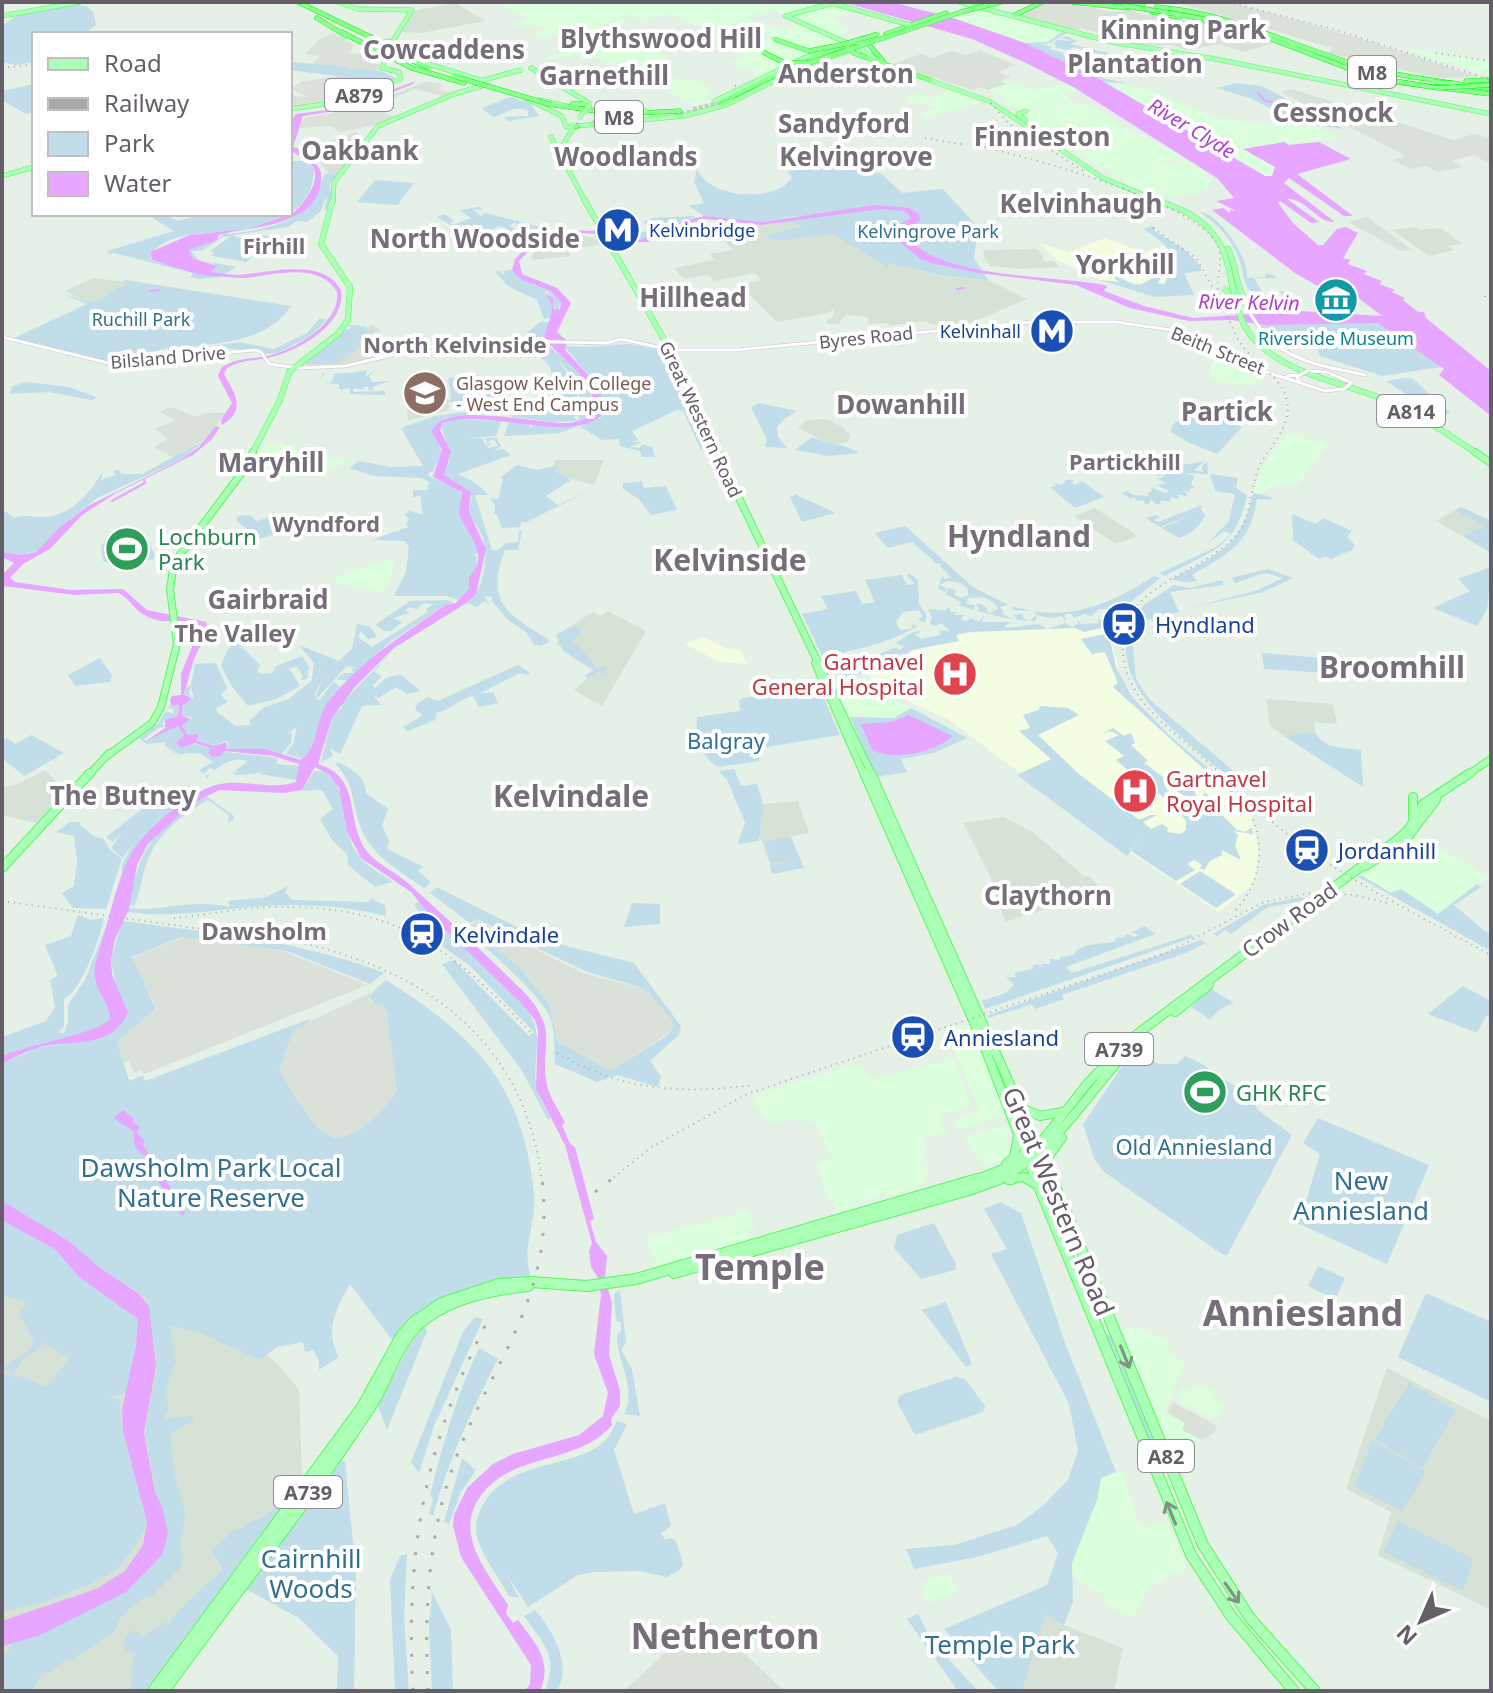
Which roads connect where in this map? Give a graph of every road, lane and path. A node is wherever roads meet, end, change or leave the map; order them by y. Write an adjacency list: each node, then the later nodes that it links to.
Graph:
1 (73, 2): 20 (main road)
2 (80, 2): 20 (main road)
3 (297, 2): 19 (highway, M8)
4 (337, 2): 32 (main road)
5 (951, 2): 15 (main road)
6 (959, 2): 15 (main road)
7 (994, 2): 15 (highway, bridge); 27 (highway, bridge); 29 (highway, bridge)
8 (1042, 2): 21 (highway)
9 (1073, 2): 14 (highway, M8)
10 (1085, 2): 13 (highway)
11 (1106, 2): 16 (highway, M8)
12 (832, 3): 22 (main road); 33 (main road)
13 (1097, 3): 14 (highway); 16 (highway, M8)
14 (1114, 4): 16 (highway, M8, bridge); 18 (highway, M8, bridge)
15 (968, 6): 21 (main road); 22 (highway, bridge)
16 (1128, 7): 18 (highway, M8, bridge)
17 (1156, 7): 18 (highway)
18 (1175, 11): 25 (highway, M8); 28 (highway, M8); 28 (highway); 31 (highway, M8); 34 (highway, M8)
19 (313, 13): 24 (highway); 32 (highway, M8); 32 (highway, M8)
20 (2, 16)
21 (1014, 16): 64 (main road)
22 (914, 25): 23 (highway, bridge); 33 (main road); 46 (highway, bridge)
23 (903, 28): 29 (highway, bridge); 30 (highway, bridge)
24 (350, 30): 26 (highway); 32 (highway)
25 (1259, 31): 48 (highway, bridge); 49 (highway, M8)
26 (363, 32)
27 (899, 33): 33 (highway, bridge); 40 (highway, bridge)
28 (1272, 33): 38 (highway, M8)
29 (887, 34): 37 (highway, bridge); 39 (highway, bridge); 41 (highway, bridge)
30 (774, 39)
31 (1289, 44): 36 (highway, M8); 43 (highway, M8)
32 (379, 45): 44 (highway, M8); 44 (main road); 47 (highway, M8); 57 (main road, A879)
33 (852, 46): 37 (highway, bridge); 39 (highway, bridge); 40 (main road); 41 (highway); 42 (main road); 45 (highway); 46 (main road)
34 (1300, 51): 48 (highway, M8, bridge); 49 (highway, M8)
35 (763, 52): 39 (highway, bridge)
36 (1310, 53): 43 (highway, M8); 49 (highway, M8)
37 (826, 56): 41 (highway); 42 (highway); 45 (highway)
38 (1340, 59): 48 (highway, bridge); 49 (highway, M8)
39 (815, 61)
40 (883, 61): 46 (main road)
41 (799, 63): 45 (highway); 55 (main road)
42 (803, 67): 55 (main road)
43 (1365, 73): 48 (highway, M8, bridge)
44 (455, 74): 47 (main road); 52 (highway, M8, bridge)
45 (782, 74): 55 (highway)
46 (933, 80): 53 (main road); 68 (main road, A814)
47 (477, 84): 50 (main road); 50 (main road); 51 (main road); 51 (main road); 52 (highway, M8, bridge); 54 (main road)
48 (1477, 84): 49 (highway, bridge)
49 (1491, 86)
50 (497, 90): 52 (main road)
51 (454, 94): 71 (main road)
52 (525, 98): 54 (main road); 56 (highway, bridge); 56 (highway, M8, bridge); 65 (main road)
53 (995, 100)
54 (584, 103): 60 (main road); 62 (highway); 65 (main road, bridge)
55 (718, 105): 59 (main road)
56 (555, 108): 60 (highway, bridge); 62 (highway, M8); 63 (highway)
57 (292, 109)
58 (692, 109): 59 (main road); 60 (main road); 63 (main road)
59 (700, 109): 63 (main road)
60 (649, 111)
61 (1026, 111): 68 (main road)
62 (663, 112): 63 (highway, M8)
63 (681, 113): 65 (main road); 65 (highway)
64 (1491, 113)
65 (580, 124): 67 (main road)
66 (551, 137): 67 (main road)
67 (560, 143): 79 (main road, Great Western Road / A82)
68 (1062, 151): 72 (main road, A814); 74 (main road, A814)
69 (32, 168): 70 (main road)
70 (2, 176)
71 (322, 242): 73 (main road); 73 (main road)
72 (1227, 247): 75 (main road, A814); 75 (main road, A814)
73 (326, 253): 85 (main road)
74 (1231, 265): 75 (main road, A814); 75 (main road, A814, bridge)
75 (1247, 306): 77 (main road, A814); 81 (main road)
76 (1062, 321): 82 (main road, Byres Road); 87 (main road, Beith Street)
77 (1248, 328): 92 (main road, A814); 93 (main road, A814)
78 (2, 337): 85 (main road, Bilsland Drive)
79 (664, 340): 80 (main road); 82 (main road, Great Western Road / A82)
80 (651, 345): 82 (main road, Bilsland Drive); 85 (main road, Bilsland Drive)
81 (1278, 348): 83 (main road); 84 (main road)
82 (670, 352): 100 (main road, Great Western Road / A82)
83 (1312, 363): 84 (main road); 86 (main road)
84 (1321, 364): 86 (main road); 90 (main road)
85 (297, 367): 101 (main road)
86 (1308, 370): 88 (main road, bridge); 90 (main road)
87 (1282, 375): 88 (main road); 89 (main road, Beith Street)
88 (1300, 375): 89 (main road)
89 (1302, 383): 91 (main road, Beith Street)
90 (1351, 384): 91 (main road, bridge); 93 (main road)
91 (1342, 390): 92 (main road)
92 (1439, 426): 94 (main road, A814)
93 (1449, 430): 94 (main road, A814)
94 (1491, 462)
95 (1491, 762): 97 (main road, A739); 98 (main road, A739)
96 (1413, 794): 97 (main road)
97 (1427, 800): 98 (main road, A739)
98 (1421, 810): 99 (main road, Crow Road / A739); 99 (main road); 102 (main road, Crow Road / A739)
99 (1413, 818): 102 (main road, Crow Road / A739)
100 (891, 829): 104 (main road, Great Western Road / A82); 106 (main road, Great Western Road / A82)
101 (2, 868)
102 (1356, 871): 103 (main road, Crow Road / A739)
103 (1223, 968): 105 (main road, Crow Road / A739); 107 (main road, Crow Road / A739)
104 (1020, 1107): 105 (main road); 107 (main road, Great Western Road)
105 (1067, 1109): 107 (main road, Crow Road / A739)
106 (1018, 1134): 107 (main road, Great Western Road / A82); 108 (main road)
107 (1036, 1155): 108 (main road, A739); 109 (main road, A739); 110 (main road, Great Western Road / A82); 112 (main road); 117 (main road, Great Western Road / A82, one-way to 117)
108 (988, 1177): 111 (main road, A739)
109 (999, 1180): 110 (main road); 111 (main road, A739)
110 (1038, 1186): 112 (main road, Great Western Road / A82)
111 (768, 1243): 113 (main road, A739)
112 (1065, 1248): 116 (main road, Great Western Road / A82, one-way to 112)
113 (240, 1578): 114 (main road, A739); 115 (main road, A739)
114 (153, 1691)
115 (164, 1691)
116 (1294, 1691)
117 (1315, 1691)

